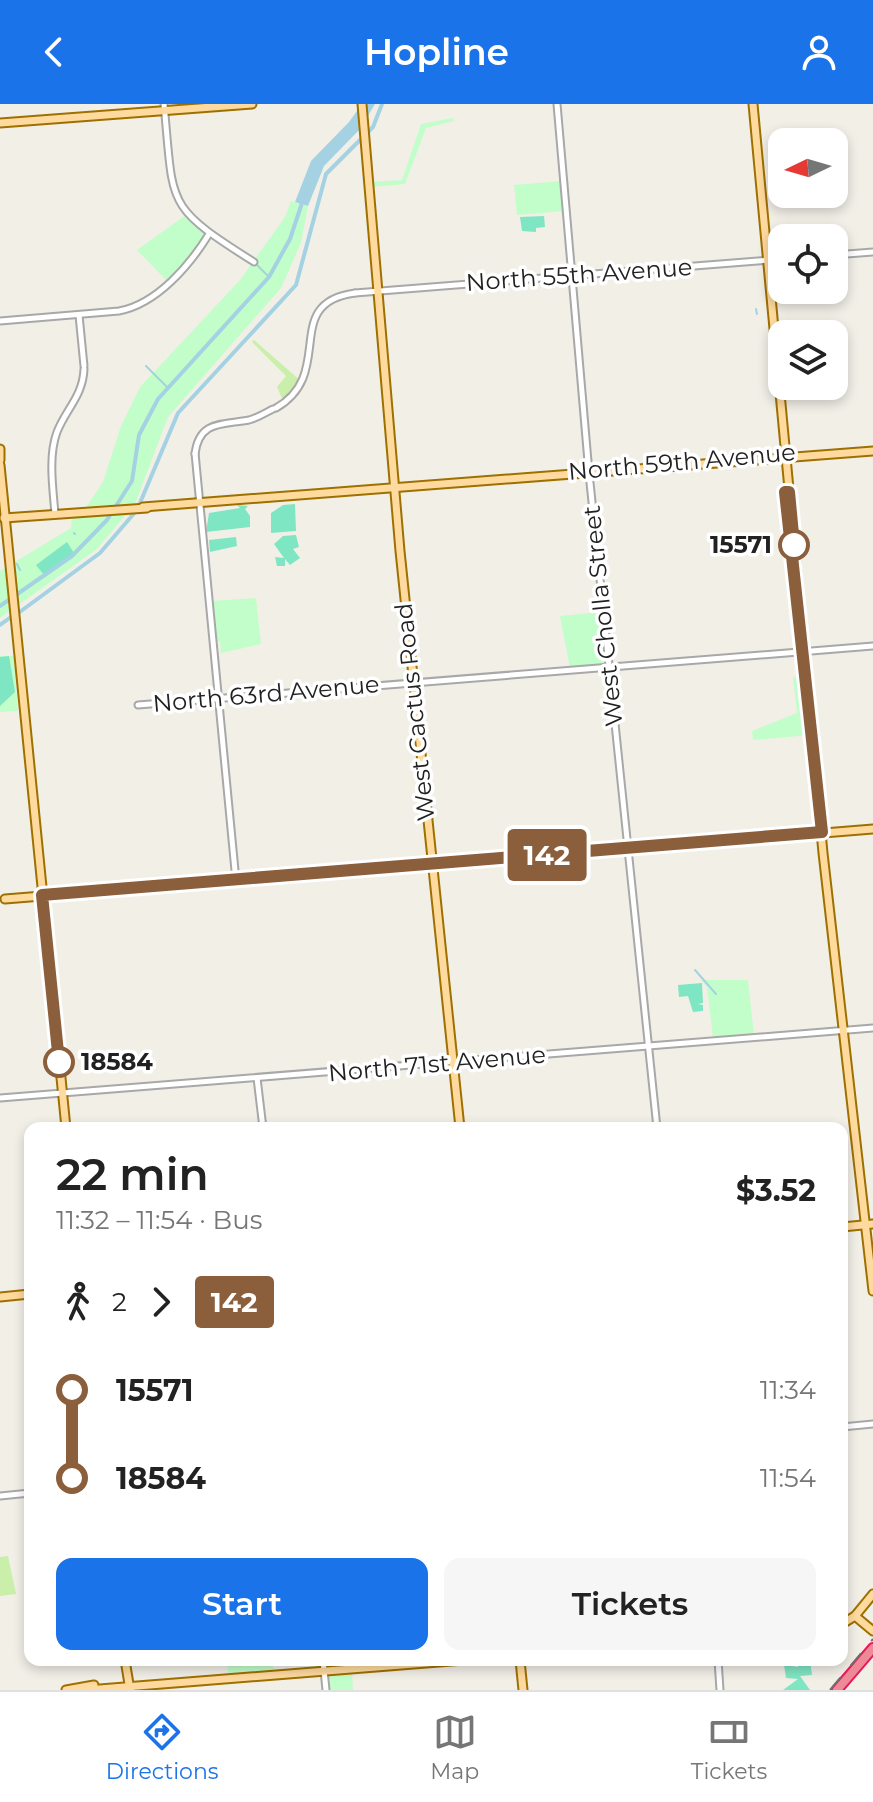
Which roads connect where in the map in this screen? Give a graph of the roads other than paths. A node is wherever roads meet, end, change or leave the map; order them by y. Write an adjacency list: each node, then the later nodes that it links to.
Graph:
1 (252, 104): 5 (main road)
2 (557, 104): 12 (street, West Cholla Street)
3 (753, 104): 10 (main road)
4 (361, 105): 13 (main road, West Cactus Road)
5 (165, 107): 6 (main road); 7 (street)
6 (0, 123)
7 (209, 234): 11 (street); 14 (street)
8 (873, 252): 9 (street)
9 (848, 254)
10 (767, 261): 12 (street, North 55th Avenue); 19 (main road)
11 (254, 262)
12 (572, 276): 13 (street, North 55th Avenue); 22 (street, West Cholla Street)
13 (377, 291): 23 (main road, West Cactus Road); 25 (street, North 55th Avenue)
14 (79, 314): 15 (street); 26 (street)
15 (0, 321)
16 (0, 449): 21 (main road)
17 (873, 449): 18 (main road, North 59th Avenue); 20 (main road, North 59th Avenue)
18 (827, 451): 19 (main road, North 59th Avenue); 20 (main road)
19 (784, 456): 20 (main road, North 59th Avenue); 22 (main road, North 59th Avenue); 24 (main road)
20 (813, 456)
21 (0, 463): 27 (main road)
22 (588, 471): 23 (main road, North 59th Avenue); 32 (street, West Cholla Street)
23 (393, 487): 25 (main road, North 59th Avenue); 33 (main road, West Cactus Road)
24 (787, 493): 28 (main road); 29 (main road)
25 (199, 502): 26 (main road, North 59th Avenue); 34 (street)
26 (55, 514): 27 (main road, North 59th Avenue)
27 (2, 518): 41 (main road)
28 (794, 580): 29 (main road); 31 (main road)
29 (800, 600): 31 (main road)
30 (873, 646): 31 (street, North 63rd Avenue)
31 (804, 651): 32 (street, North 63rd Avenue); 37 (main road)
32 (608, 667): 33 (street, North 63rd Avenue); 38 (street, West Cholla Street)
33 (412, 683): 34 (street, North 63rd Avenue); 39 (main road, West Cactus Road)
34 (218, 697): 35 (street, North 63rd Avenue); 40 (street)
35 (138, 705)
36 (873, 829): 37 (main road)
37 (823, 833): 38 (main road); 43 (main road); 44 (main road)
38 (626, 849): 39 (main road); 48 (street, West Cholla Street)
39 (430, 865): 40 (main road); 49 (main road, West Cactus Road)
40 (236, 881): 41 (main road)
41 (42, 896): 42 (main road); 51 (main road)
42 (2, 899)
43 (830, 915): 44 (main road); 45 (main road)
44 (835, 931): 45 (main road)
45 (835, 949): 47 (main road)
46 (873, 1028): 47 (street, North 71st Avenue)
47 (844, 1030): 48 (street, North 71st Avenue); 57 (main road)
48 (648, 1046): 49 (street, North 71st Avenue); 56 (street, West Cholla Street)
49 (452, 1063): 50 (street, North 71st Avenue); 55 (main road, West Cactus Road)
50 (257, 1078): 51 (street, North 71st Avenue); 54 (street)
51 (62, 1093): 52 (street, North 71st Avenue); 53 (main road)
52 (0, 1098)
53 (65, 1122)
54 (262, 1122)
55 (459, 1122)
56 (656, 1122)
57 (868, 1226): 58 (main road); 59 (main road)
58 (848, 1228)
59 (873, 1291)
60 (24, 1295): 61 (main road)
61 (0, 1297)
62 (873, 1424): 63 (street)
63 (848, 1426)
64 (24, 1494): 65 (street)
65 (0, 1496)
66 (873, 1594): 67 (main road)
67 (856, 1614): 68 (main road); 69 (main road)
68 (848, 1620)
69 (873, 1629)
70 (873, 1651): 84 (highway)
71 (126, 1666): 77 (main road)
72 (324, 1666): 76 (street)
73 (380, 1666): 76 (main road)
74 (521, 1666): 82 (main road)
75 (718, 1666): 83 (street)
76 (324, 1670): 77 (main road); 81 (street)
77 (128, 1688): 79 (main road); 80 (main road)
78 (66, 1690): 79 (main road)
79 (78, 1690)
80 (87, 1690)
81 (326, 1690)
82 (523, 1690)
83 (720, 1690)
84 (839, 1690)

